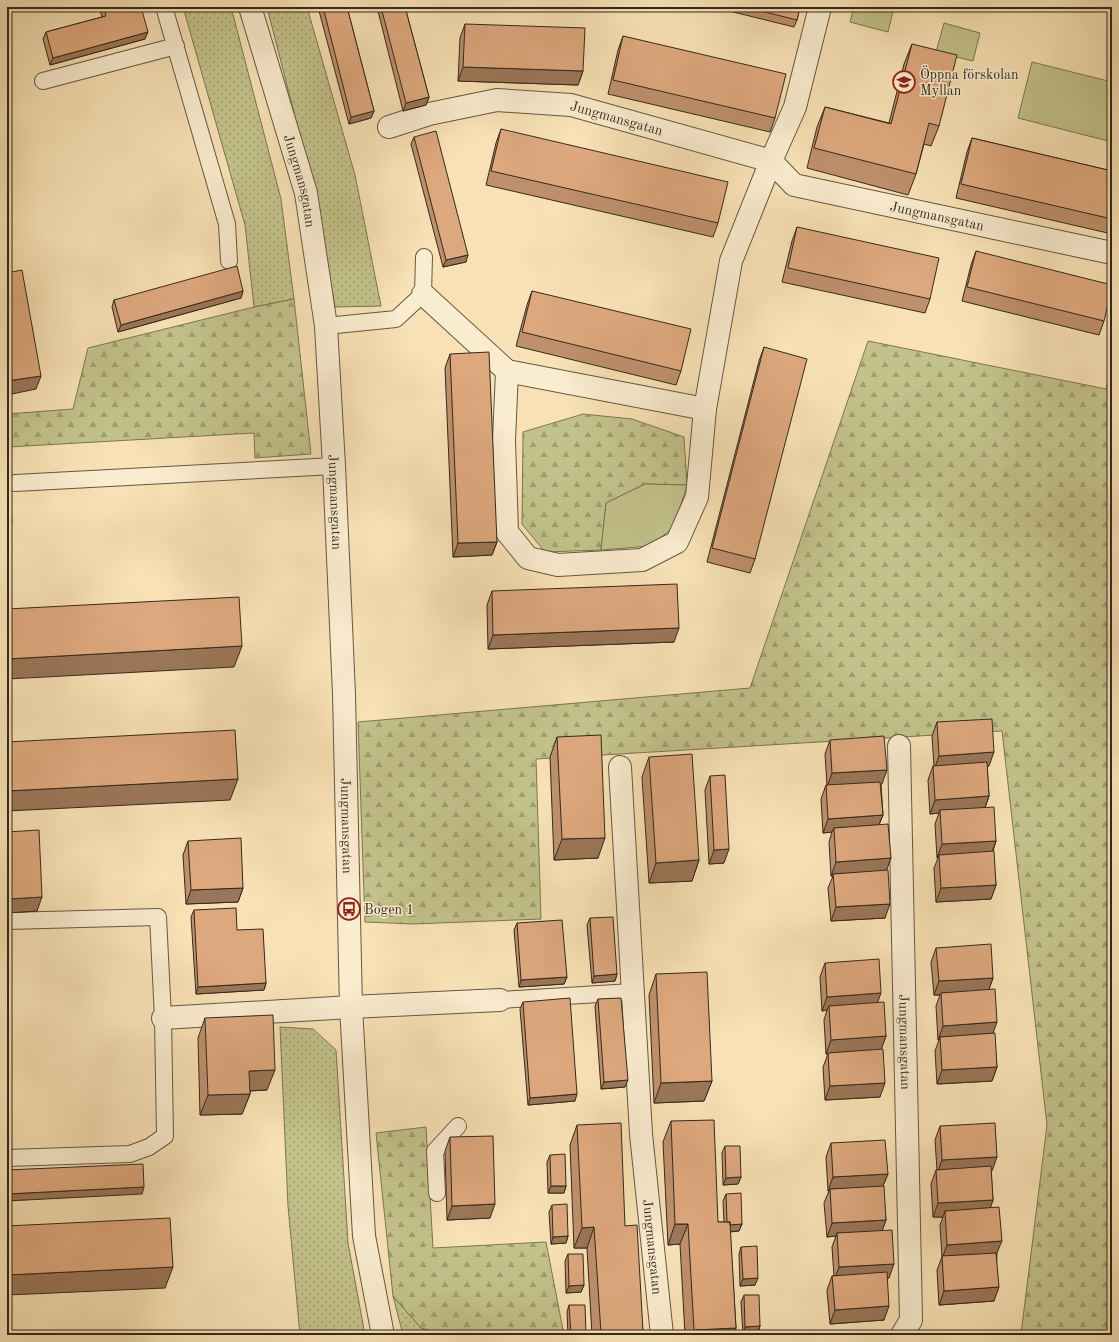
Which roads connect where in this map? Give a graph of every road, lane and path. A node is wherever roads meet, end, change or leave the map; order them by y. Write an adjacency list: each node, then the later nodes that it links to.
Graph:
1 (164, 7): 4 (lane)
2 (250, 7): 12 (street, Jungmansgatan)
3 (820, 7): 7 (street)
4 (176, 46): 5 (lane); 10 (lane)
5 (43, 82)
6 (389, 127): 7 (street, Jungmansgatan)
7 (771, 161): 8 (street, Jungmansgatan); 14 (street)
8 (1112, 253)
9 (424, 257): 11 (lane)
10 (229, 261)
11 (423, 294): 12 (lane); 13 (street)
12 (326, 326): 15 (street, Jungmansgatan)
13 (507, 371): 14 (street); 14 (street)
14 (705, 409)
15 (334, 466): 16 (lane); 22 (street, Jungmansgatan)
16 (15, 483)
17 (899, 746): 29 (street, Jungmansgatan)
18 (620, 767): 20 (street, Jungmansgatan)
19 (7, 921): 23 (lane)
20 (632, 992): 21 (lane); 28 (street, Jungmansgatan)
21 (500, 1000): 22 (street)
22 (351, 1007): 23 (street); 27 (street, Jungmansgatan)
23 (162, 1018): 25 (lane)
24 (458, 1126): 26 (lane)
25 (7, 1158)
26 (437, 1192)
27 (383, 1335)
28 (662, 1335)
29 (902, 1335)

